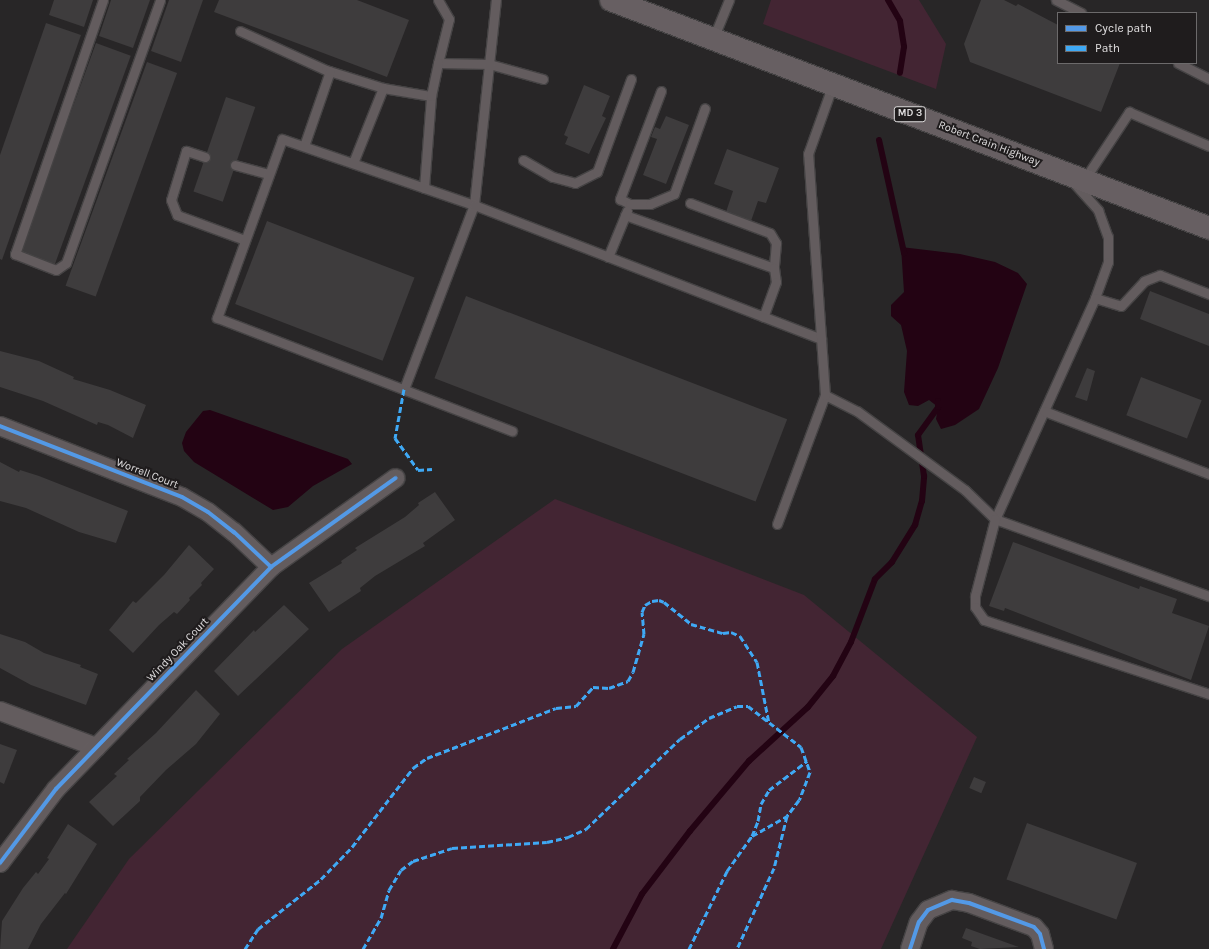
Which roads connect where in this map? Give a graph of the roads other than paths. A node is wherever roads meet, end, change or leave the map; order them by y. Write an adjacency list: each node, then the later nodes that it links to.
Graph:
1 (103, 0): 2 (lane)
2 (160, 0)
3 (438, 0): 11 (lane)
4 (496, 0): 12 (lane)
5 (611, 0): 10 (highway, Robert Crain Highway / MD 3)
6 (729, 0): 10 (lane)
7 (1056, 0): 8 (lane)
8 (1079, 12)
9 (240, 31): 14 (lane)
10 (713, 39): 18 (highway, Robert Crain Highway / MD 3)
11 (438, 63): 12 (lane); 21 (lane)
12 (489, 64): 15 (lane); 34 (lane)
13 (1180, 64): 17 (lane)
14 (330, 71): 19 (lane); 23 (lane)
15 (543, 79)
16 (631, 79): 26 (lane)
17 (1209, 79)
18 (833, 84): 30 (highway, Robert Crain Highway / MD 3); 43 (lane)
19 (383, 88): 21 (lane); 27 (lane)
20 (662, 91): 33 (lane)
21 (431, 96): 31 (lane)
22 (705, 108): 33 (lane)
23 (304, 146): 27 (lane); 29 (lane)
24 (1209, 146): 30 (lane)
25 (205, 157): 37 (lane)
26 (523, 160)
27 (353, 163): 31 (lane)
28 (235, 165): 29 (lane)
29 (269, 174): 37 (lane)
30 (1074, 177): 36 (highway, Robert Crain Highway / MD 3); 41 (lane)
31 (424, 188): 34 (lane)
32 (690, 203): 39 (lane)
33 (630, 204): 35 (lane)
34 (474, 205): 38 (lane); 44 (lane)
35 (626, 215): 38 (lane); 39 (lane)
36 (1209, 228)
37 (245, 240): 44 (lane)
38 (608, 257): 42 (lane)
39 (774, 268): 42 (lane)
40 (1209, 294): 41 (lane)
41 (1095, 298): 46 (lane)
42 (763, 317): 43 (lane)
43 (821, 339): 45 (lane)
44 (404, 389): 48 (lane)
45 (825, 395): 51 (lane); 52 (lane)
46 (1044, 411): 49 (lane); 51 (lane)
47 (0, 426): 53 (street, Worrell Court)
48 (512, 431)
49 (1209, 474)
50 (396, 478): 53 (street, Windy Oak Court)
51 (995, 519): 54 (lane); 55 (lane)
52 (777, 524)
53 (271, 567): 57 (street, Windy Oak Court)
54 (1208, 594)
55 (1209, 694)
56 (0, 711): 57 (street)
57 (96, 747): 58 (street, Windy Oak Court)
58 (0, 863)
59 (910, 949): 60 (street)
60 (1044, 949)

